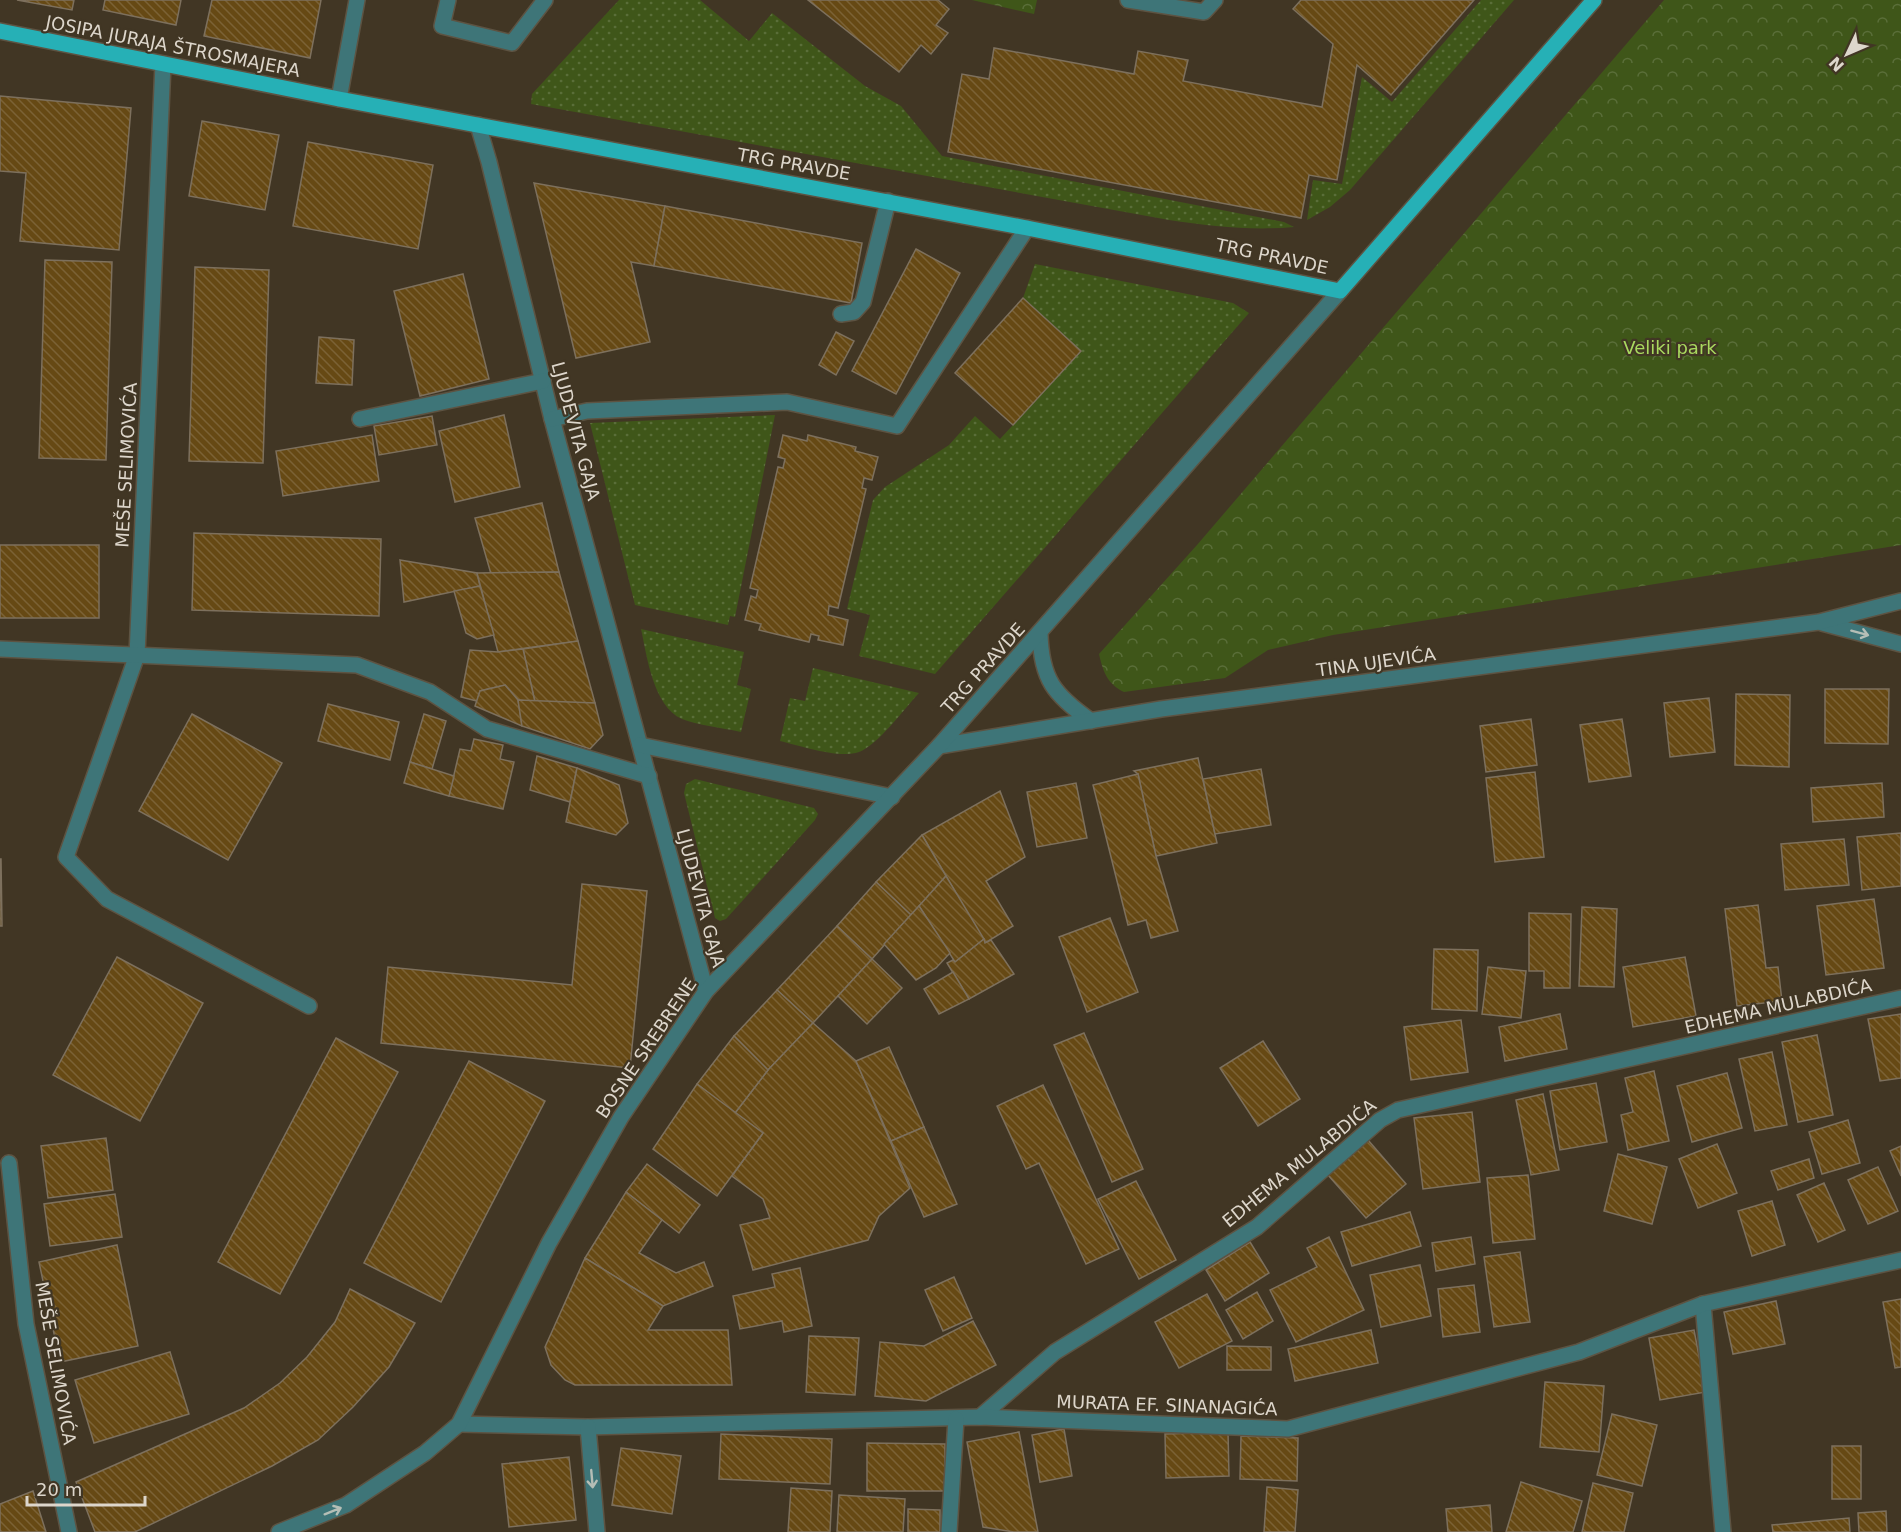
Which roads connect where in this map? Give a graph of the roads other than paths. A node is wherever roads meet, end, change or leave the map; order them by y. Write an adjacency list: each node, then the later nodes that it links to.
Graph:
1 (357, 0): 9 (street)
2 (448, 0): 3 (street)
3 (545, 0)
4 (1128, 0): 5 (street)
5 (1215, 0)
6 (1594, 0): 13 (main road, TRG PRAVDE)
7 (0, 31): 8 (main road, JOSIPA JURAJA ŠTROSMAJERA)
8 (163, 64): 9 (main road, JOSIPA JURAJA ŠTROSMAJERA); 23 (street, MEŠE SELIMOVIĆA)
9 (339, 99): 10 (main road, TRG PRAVDE)
10 (478, 125): 11 (main road, TRG PRAVDE); 15 (street, LJUDEVITA GAJA)
11 (888, 201): 12 (main road, TRG PRAVDE); 14 (street)
12 (1027, 228): 13 (main road, TRG PRAVDE); 17 (street)
13 (1340, 291): 20 (street, TRG PRAVDE)
14 (841, 314)
15 (543, 381): 16 (street); 17 (street, LJUDEVITA GAJA)
16 (360, 419)
17 (552, 419): 25 (street, LJUDEVITA GAJA)
18 (1901, 601): 19 (street, TINA UJEVIĆA)
19 (1819, 622): 21 (street, TINA UJEVIĆA, one-way to 21); 24 (street, TINA UJEVIĆA)
20 (1040, 633): 24 (street); 26 (street, TRG PRAVDE)
21 (1901, 644)
22 (0, 649): 23 (street)
23 (137, 655): 27 (street); 31 (street, MEŠE SELIMOVIĆA)
24 (1091, 721): 26 (street, TINA UJEVIĆA)
25 (640, 745): 27 (street, LJUDEVITA GAJA); 28 (street)
26 (939, 746): 28 (street, BOSNE SREBRENE)
27 (648, 776): 29 (street, LJUDEVITA GAJA)
28 (892, 797): 29 (street, BOSNE SREBRENE)
29 (706, 991): 37 (street, BOSNE SREBRENE)
30 (1901, 998): 35 (street, EDHEMA MULABDIĆA)
31 (309, 1006)
32 (9, 1163): 39 (street, MEŠE SELIMOVIĆA)
33 (1901, 1260): 34 (street, MURATA EF. SINANAGIĆA)
34 (1703, 1304): 35 (street, MURATA EF. SINANAGIĆA); 43 (street)
35 (980, 1417): 36 (street, MURATA EF. SINANAGIĆA)
36 (956, 1419): 38 (street, MURATA EF. SINANAGIĆA); 42 (street)
37 (459, 1424): 38 (street); 40 (street, BOSNE SREBRENE, one-way to 37)
38 (588, 1427): 41 (street, one-way to 41)
39 (69, 1532)
40 (279, 1532)
41 (597, 1532)
42 (949, 1532)
43 (1723, 1532)

